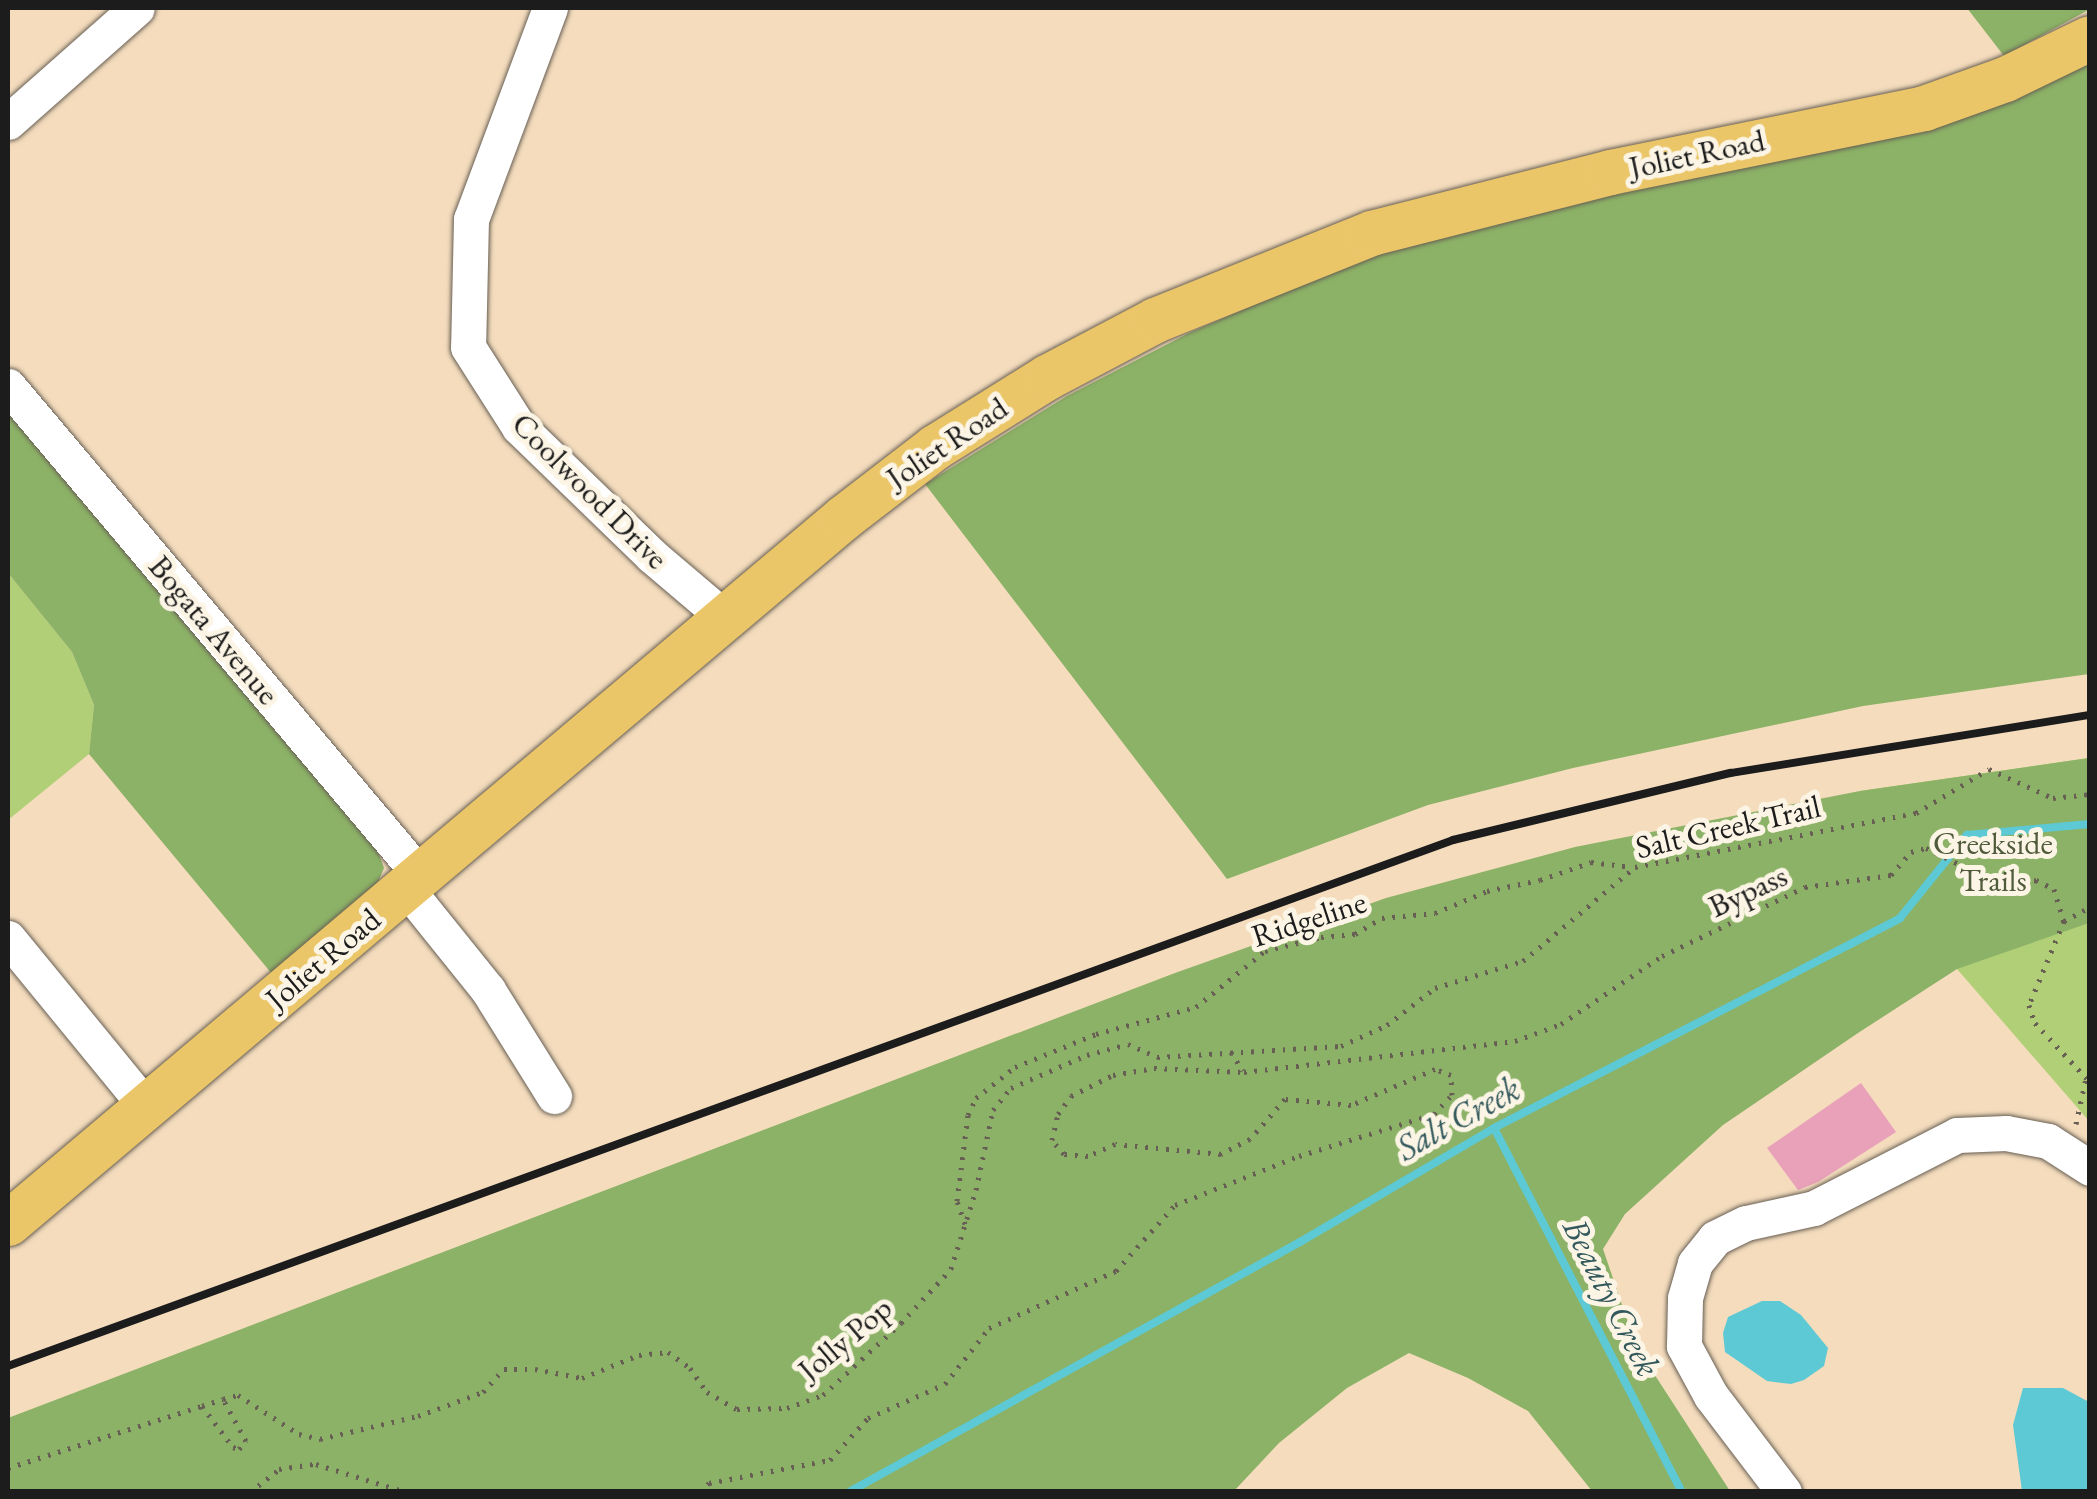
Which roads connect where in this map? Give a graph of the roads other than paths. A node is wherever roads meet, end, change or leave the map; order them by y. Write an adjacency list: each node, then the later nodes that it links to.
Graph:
1 (137, 8): 4 (street)
2 (550, 8): 6 (street, Coolwood Drive)
3 (2090, 38): 6 (main road, Joliet Road)
4 (8, 122)
5 (8, 386): 7 (street, Bogata Avenue)
6 (724, 617): 7 (main road, Joliet Road)
7 (413, 882): 9 (street, Bogata Avenue); 10 (main road, Joliet Road)
8 (8, 938): 10 (street)
9 (554, 1096)
10 (147, 1108): 12 (main road, Joliet Road)
11 (2083, 1162): 13 (street)
12 (8, 1223)
13 (1784, 1492)

